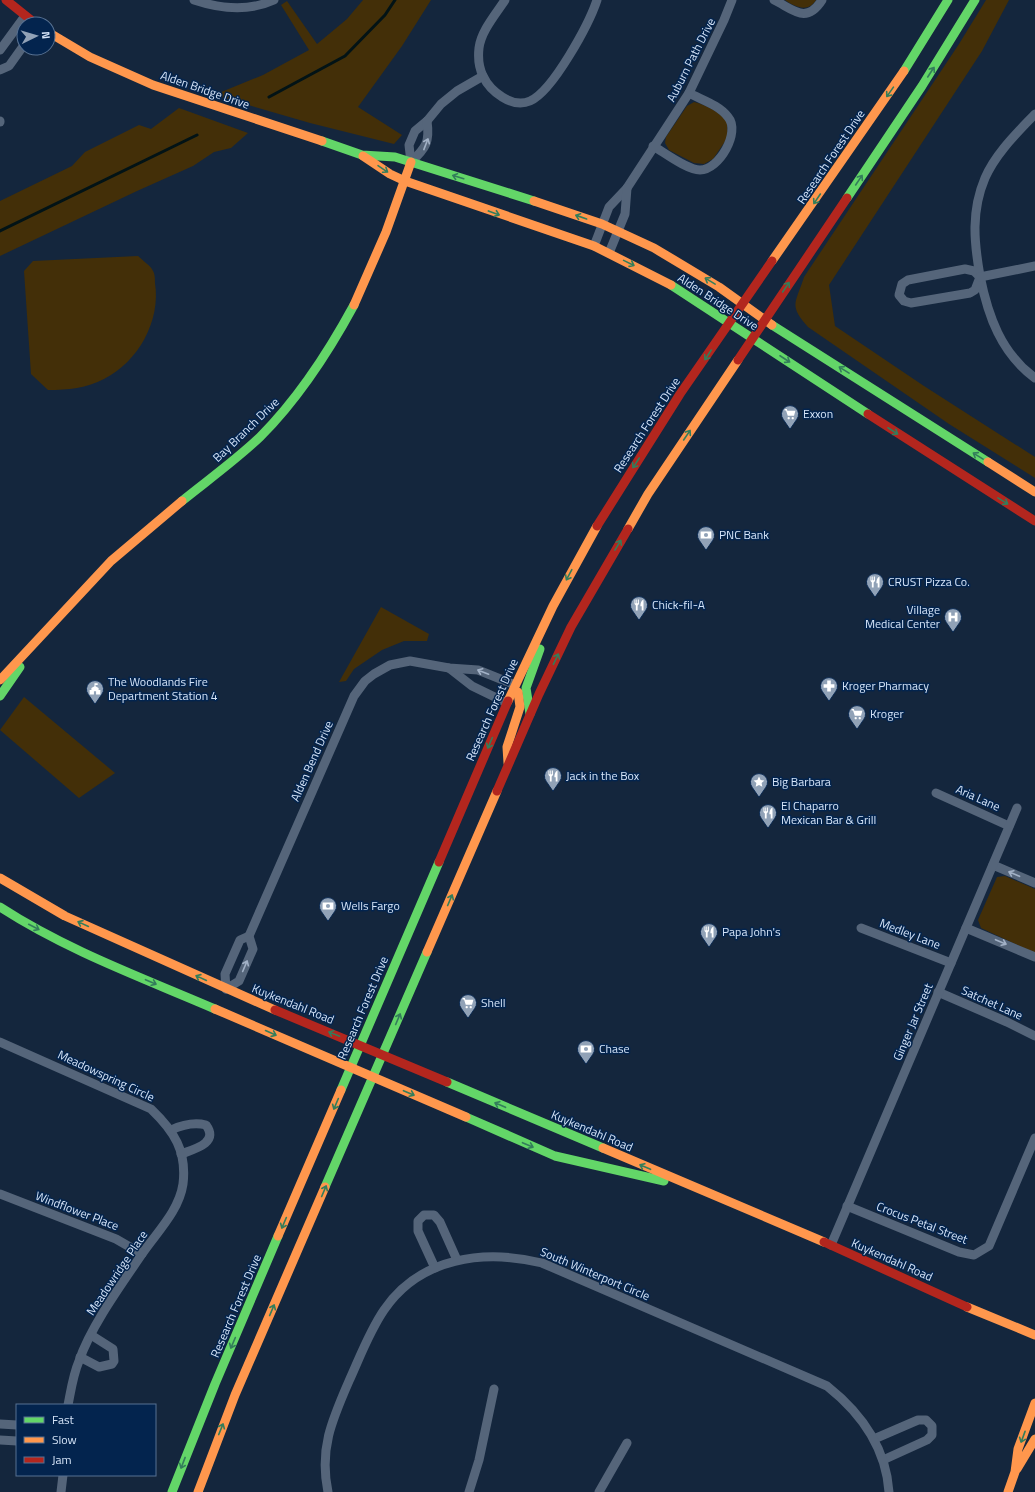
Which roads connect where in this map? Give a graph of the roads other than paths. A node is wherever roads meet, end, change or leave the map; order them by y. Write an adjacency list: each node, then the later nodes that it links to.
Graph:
1 (6, 0): 11 (main road)
2 (194, 0): 3 (street)
3 (274, 0)
4 (505, 0): 17 (street)
5 (597, 0): 17 (street)
6 (732, 0): 18 (street, Auburn Path Drive)
7 (774, 0): 8 (street)
8 (822, 0)
9 (948, 0): 32 (main road, Research Forest Drive, one-way to 32)
10 (975, 0): 33 (main road, one-way to 10)
11 (25, 16)
12 (16, 28): 14 (street)
13 (56, 37): 22 (main road, Alden Bridge Drive)
14 (0, 50)
15 (16, 56): 16 (street)
16 (0, 70)
17 (483, 76): 20 (street)
18 (689, 93): 21 (street, Auburn Path Drive); 21 (street)
19 (1035, 114): 31 (street)
20 (427, 121): 23 (street, one-way to 20); 23 (street)
21 (653, 146): 25 (street, Auburn Path Drive)
22 (362, 155): 23 (main road, Alden Bridge Drive); 24 (main road, Alden Bridge Drive, one-way to 24)
23 (411, 162): 24 (main road, Bay Branch Drive); 26 (main road, Alden Bridge Drive, one-way to 23)
24 (405, 181): 28 (main road, Alden Bridge Drive, one-way to 28); 40 (main road, Bay Branch Drive)
25 (627, 188): 26 (street, Auburn Path Drive); 27 (street, Auburn Path Drive)
26 (602, 224): 27 (main road, Alden Bridge Drive); 28 (street, Auburn Path Drive)
27 (618, 231): 29 (street, Auburn Path Drive); 32 (main road, Alden Bridge Drive, one-way to 27)
28 (594, 246): 29 (main road, Alden Bridge Drive)
29 (609, 253): 34 (main road, Alden Bridge Drive, one-way to 34)
30 (1035, 266): 31 (street)
31 (980, 277): 31 (street); 36 (street)
32 (742, 304): 33 (main road, Alden Bridge Drive); 34 (main road, Research Forest Drive)
33 (764, 320): 35 (main road); 37 (main road, Alden Bridge Drive, one-way to 33)
34 (729, 322): 35 (main road, Alden Bridge Drive); 39 (main road, Research Forest Drive, one-way to 39)
35 (752, 338): 38 (main road, Alden Bridge Drive, one-way to 38); 46 (main road, one-way to 35)
36 (1035, 378)
37 (1035, 492)
38 (1035, 521)
39 (540, 631): 43 (main road, Research Forest Drive); 46 (main road)
40 (37, 641): 42 (main road, Bay Branch Drive); 44 (main road, Bay Branch Drive)
41 (449, 668): 43 (street, Alden Bend Drive, one-way to 41); 45 (street, Alden Bend Drive); 57 (street, Alden Bend Drive)
42 (0, 680)
43 (515, 685): 45 (main road, Research Forest Drive); 47 (main road)
44 (0, 696)
45 (507, 703): 64 (main road, Research Forest Drive, one-way to 64)
46 (530, 714): 47 (main road)
47 (508, 766): 65 (main road, one-way to 47)
48 (936, 793): 50 (street, Aria Lane)
49 (1017, 808): 50 (street, Ginger Jar Street)
50 (1009, 826): 51 (street, Ginger Jar Street)
51 (992, 865): 53 (street, one-way to 51); 56 (street, Ginger Jar Street)
52 (0, 878): 60 (main road, Kuykendahl Road, one-way to 52)
53 (1035, 883)
54 (0, 907): 66 (main road, Kuykendahl Road, one-way to 66)
55 (861, 928): 59 (street, Medley Lane)
56 (966, 928): 58 (street, one-way to 58); 59 (street, Ginger Jar Street)
57 (249, 936): 60 (street, Alden Bend Drive); 60 (street, Alden Bend Drive, one-way to 57)
58 (1035, 957)
59 (951, 963): 61 (street, Ginger Jar Street)
60 (226, 989): 64 (main road, Kuykendahl Road, one-way to 60)
61 (938, 992): 62 (street, Satchet Lane); 73 (street, Ginger Jar Street)
62 (1035, 1036)
63 (0, 1042): 68 (street, Meadowspring Circle)
64 (360, 1045): 65 (main road, Kuykendahl Road); 66 (main road, Research Forest Drive)
65 (382, 1055): 67 (main road); 71 (main road, Kuykendahl Road, one-way to 65)
66 (351, 1068): 67 (main road, Kuykendahl Road); 96 (main road, Research Forest Drive, one-way to 96)
67 (373, 1078): 71 (main road, Kuykendahl Road, one-way to 71); 97 (main road, one-way to 67)
68 (171, 1130): 70 (street, Meadowspring Circle); 70 (street)
69 (1035, 1138): 73 (street, Crocus Petal Street)
70 (182, 1155): 75 (street, Meadowridge Place)
71 (694, 1187): 74 (main road, Kuykendahl Road)
72 (0, 1194): 75 (street, Windflower Place)
73 (847, 1206): 74 (street, Ginger Jar Street)
74 (831, 1245): 79 (main road, Kuykendahl Road)
75 (142, 1254): 78 (street, Meadowridge Place)
76 (457, 1260): 77 (street, South Winterport Circle); 77 (street); 86 (street, South Winterport Circle)
77 (435, 1268): 98 (street, South Winterport Circle)
78 (91, 1335): 80 (street, Meadowridge Place); 80 (street)
79 (1035, 1335)
80 (80, 1357): 83 (street, Meadowridge Place)
81 (494, 1388): 99 (street)
82 (1035, 1403): 92 (main road, one-way to 92)
83 (68, 1404)
84 (0, 1424): 85 (street)
85 (16, 1425)
86 (874, 1439): 91 (street, South Winterport Circle); 91 (street)
87 (1035, 1439): 92 (main road)
88 (0, 1440): 89 (street)
89 (16, 1441)
90 (627, 1443): 100 (street)
91 (883, 1460): 94 (street, South Winterport Circle)
92 (1015, 1472): 101 (main road)
93 (63, 1476): 95 (street)
94 (889, 1491)
95 (61, 1492)
96 (172, 1492)
97 (198, 1492)
98 (328, 1492)
99 (469, 1492)
100 (599, 1492)
101 (1008, 1492)

